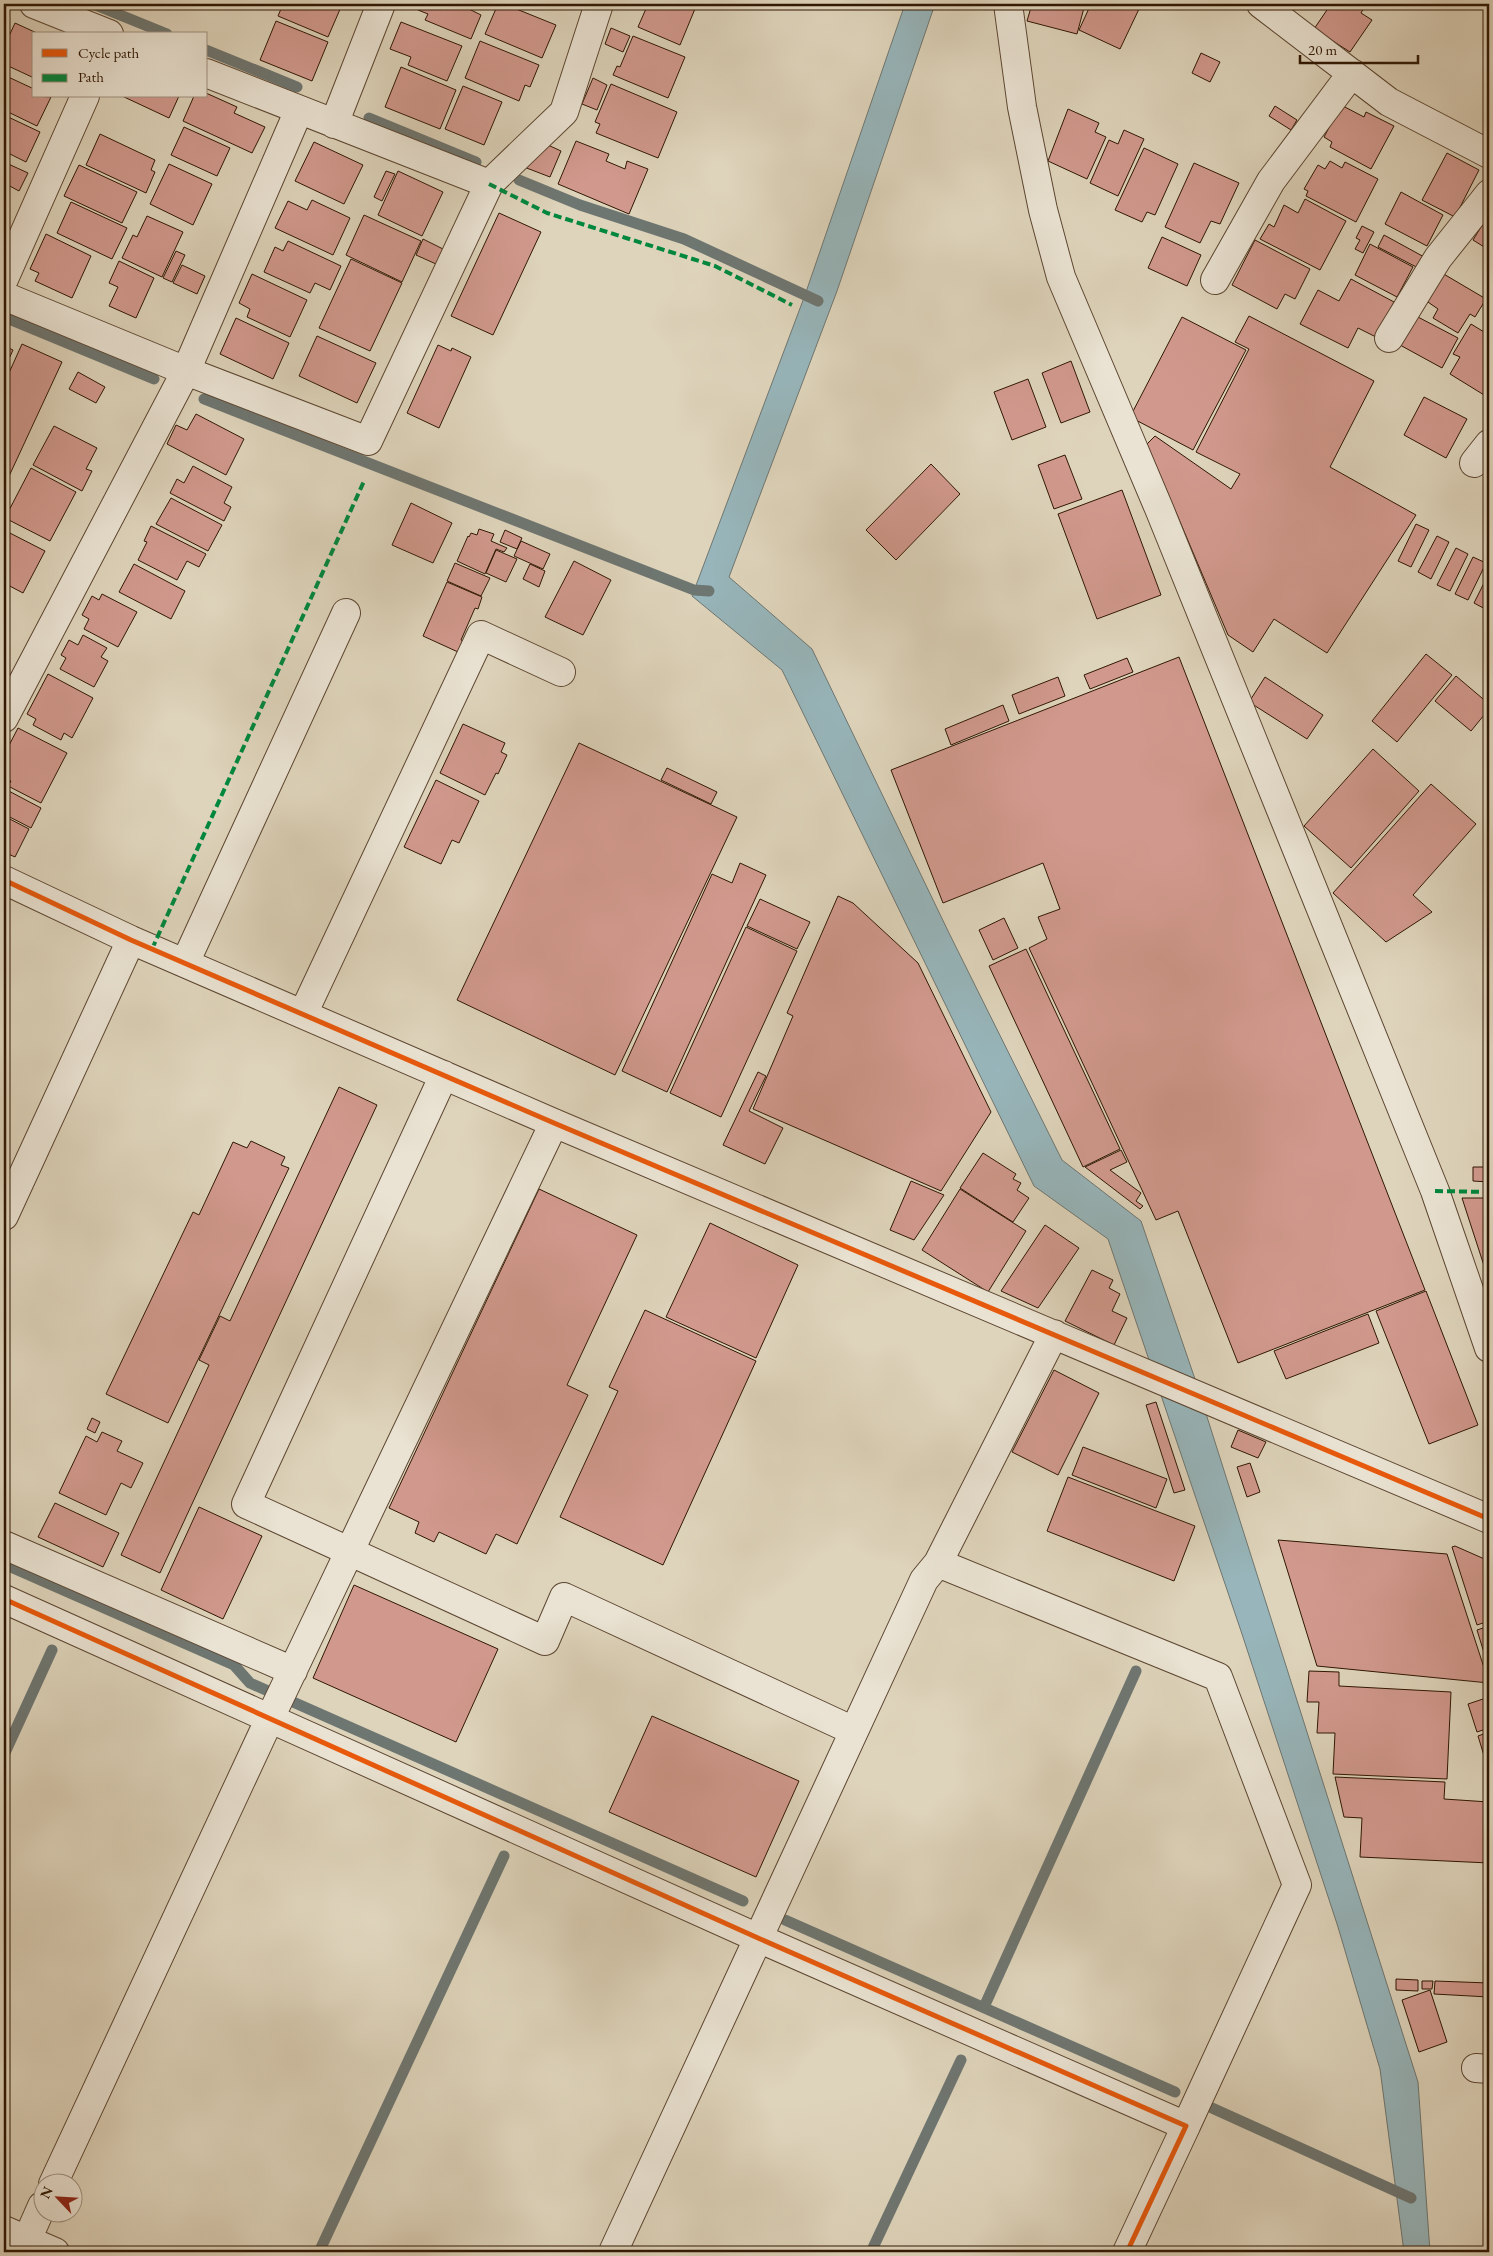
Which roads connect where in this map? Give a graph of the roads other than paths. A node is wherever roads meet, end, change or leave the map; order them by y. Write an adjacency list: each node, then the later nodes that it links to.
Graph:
1 (34, 4): 6 (street)
2 (381, 4): 11 (street)
3 (599, 4): 13 (street)
4 (1008, 4): 31 (street)
5 (1261, 4): 7 (street)
6 (104, 32)
7 (1352, 73): 12 (street); 16 (street)
8 (208, 74): 10 (street)
9 (84, 98): 15 (street)
10 (299, 110): 11 (street); 19 (street)
11 (334, 124): 13 (street)
12 (1489, 154)
13 (489, 184): 19 (street)
14 (1489, 194): 18 (street)
15 (4, 278)
16 (1215, 280)
17 (4, 296): 19 (street)
18 (1389, 338)
19 (186, 371): 22 (street)
20 (346, 613): 25 (street)
21 (561, 672): 26 (street)
22 (4, 718)
23 (4, 880): 24 (street)
24 (131, 940): 25 (street); 29 (street)
25 (185, 963): 26 (street)
26 (303, 1014): 27 (street)
27 (444, 1075): 28 (street); 34 (street)
28 (554, 1123): 30 (street); 34 (street)
29 (4, 1216)
30 (1054, 1334): 32 (street); 35 (street)
31 (1489, 1348)
32 (1489, 1518)
33 (4, 1545): 37 (street)
34 (350, 1552): 37 (street); 38 (street)
35 (938, 1563): 38 (street); 40 (street)
36 (4, 1599): 37 (street)
37 (280, 1698): 39 (street); 41 (street)
38 (854, 1731): 39 (street)
39 (758, 1938): 40 (street); 45 (street)
40 (1186, 2126): 46 (street)
41 (58, 2174)
42 (32, 2217): 43 (street)
43 (15, 2235): 44 (street)
44 (55, 2252)
45 (613, 2252)
46 (1127, 2252)

